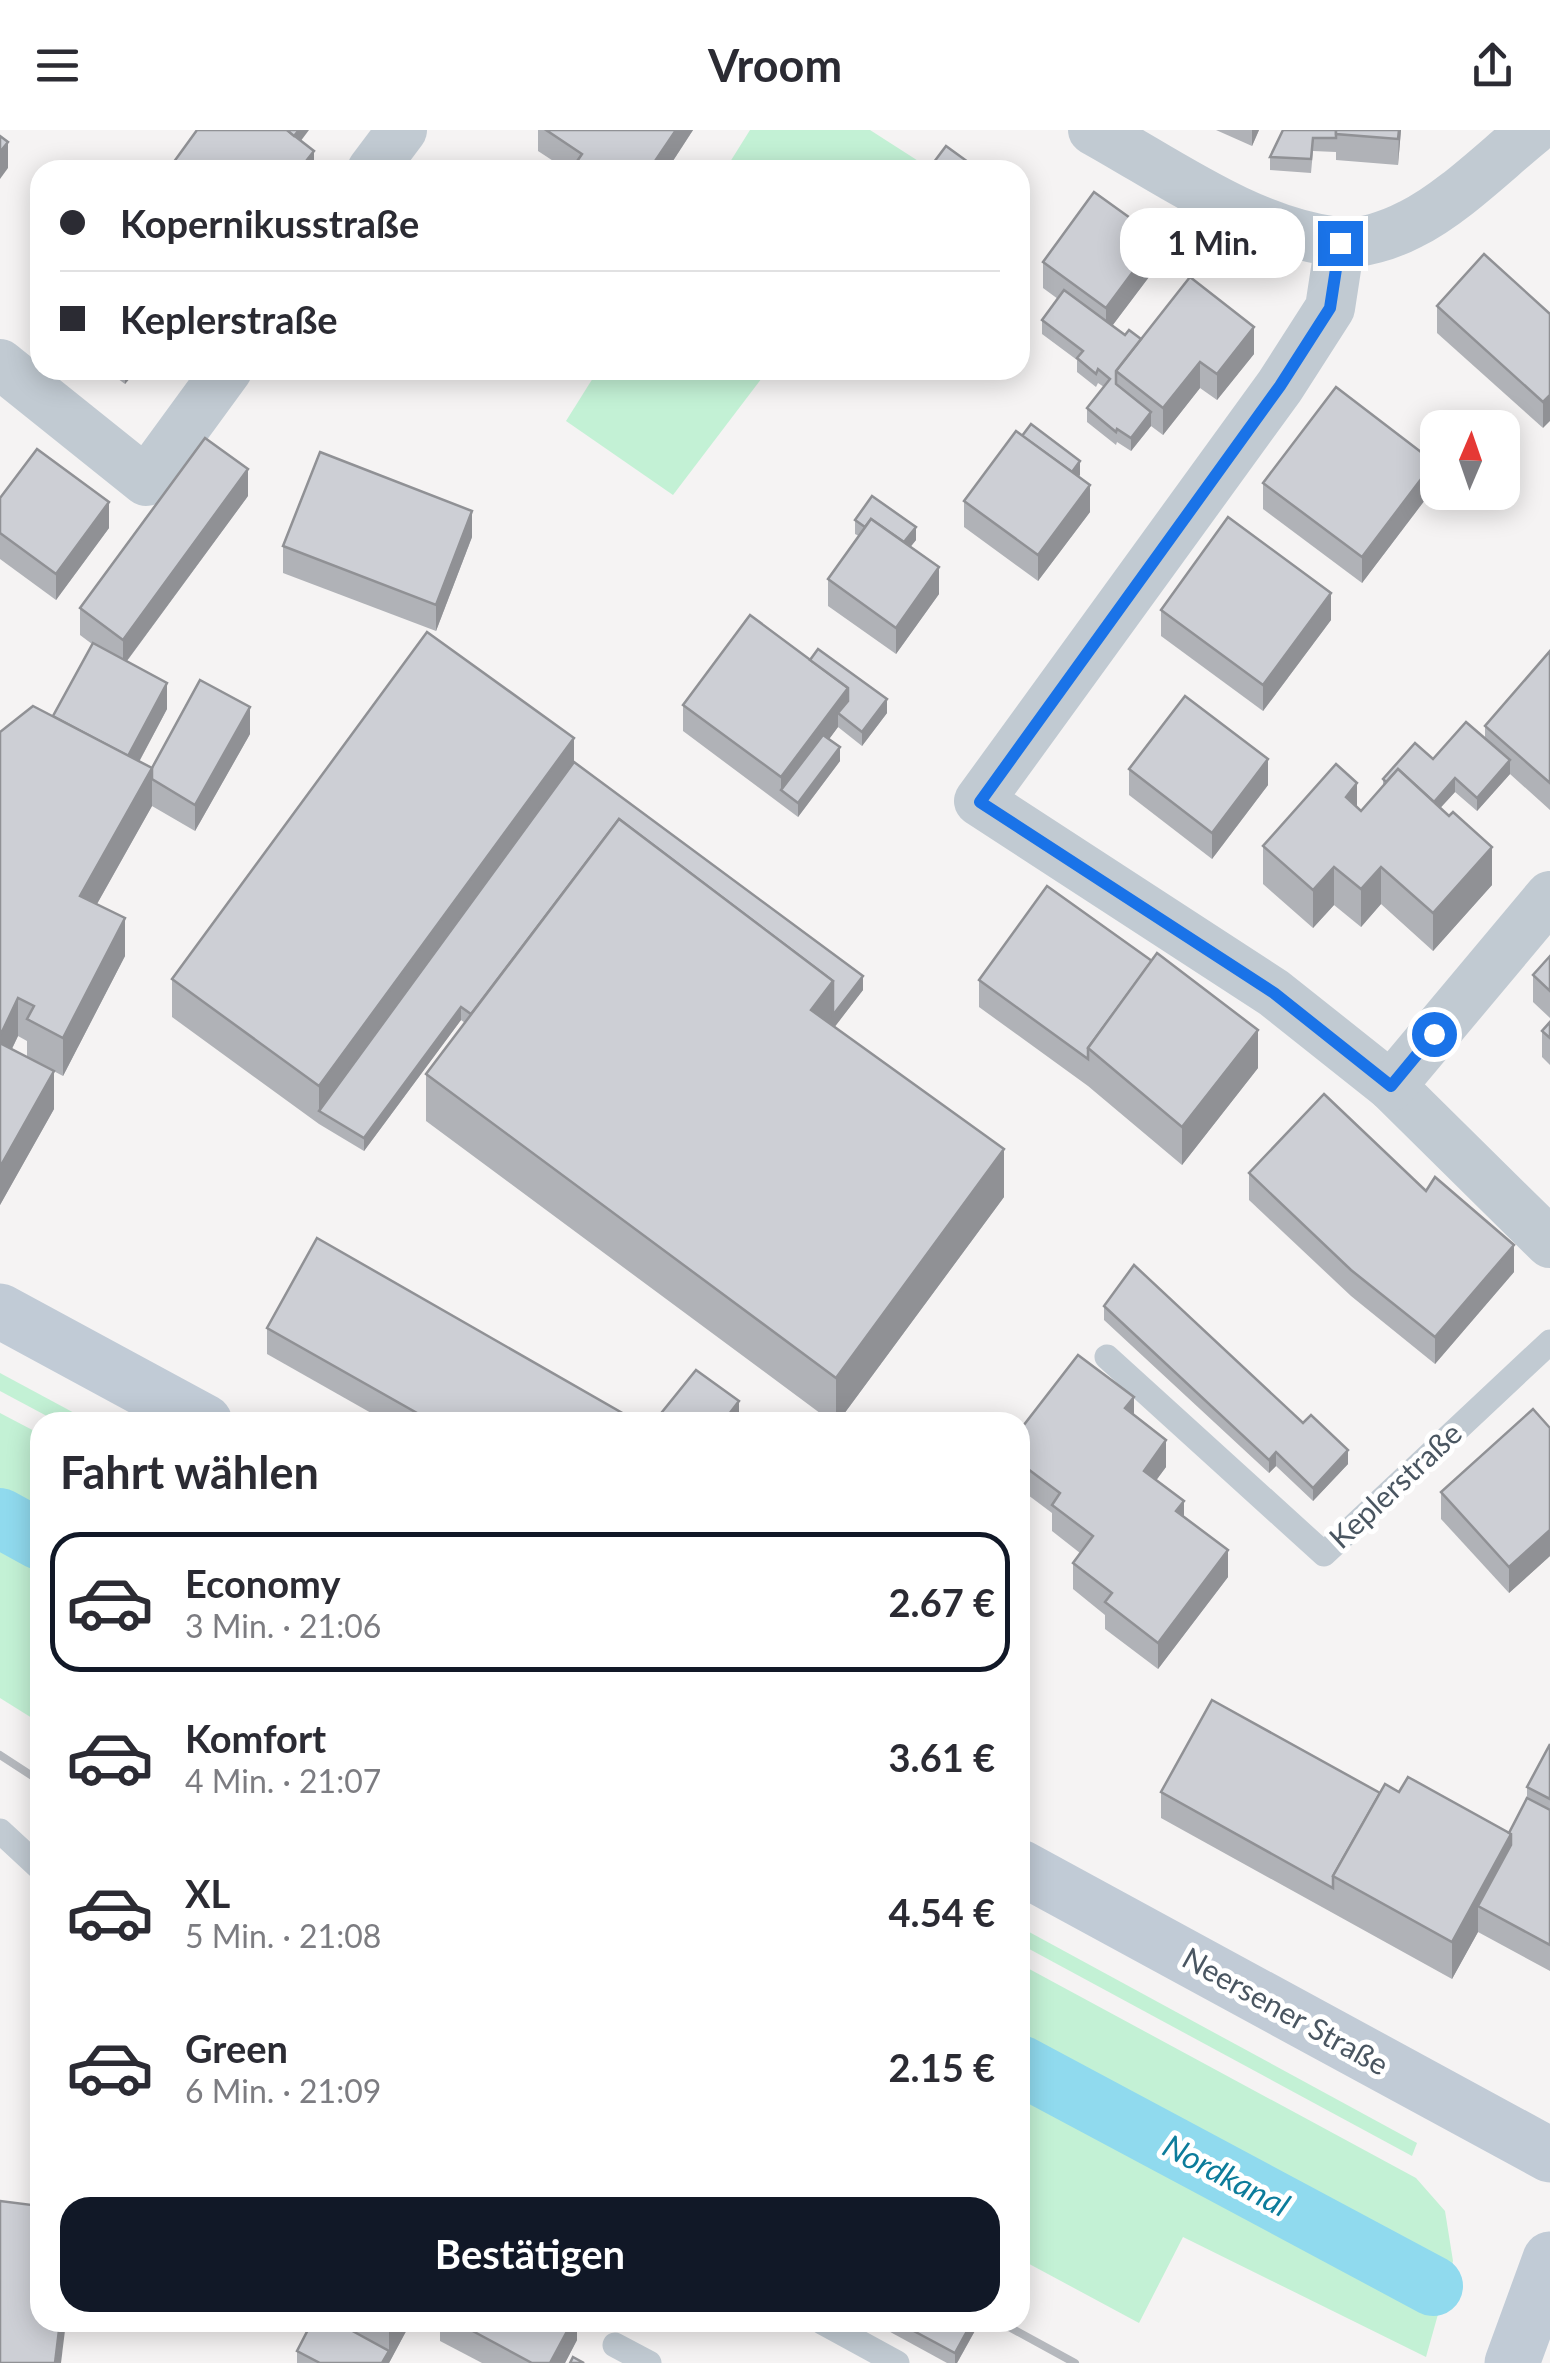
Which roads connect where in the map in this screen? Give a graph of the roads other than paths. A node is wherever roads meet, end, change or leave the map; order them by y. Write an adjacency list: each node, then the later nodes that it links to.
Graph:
1 (402, 130): 4 (street)
2 (1093, 130): 5 (street)
3 (1534, 130): 5 (street)
4 (380, 160)
5 (1340, 243): 9 (street)
6 (0, 364): 7 (street)
7 (220, 380)
8 (1550, 896): 9 (street)
9 (1391, 1086): 10 (street)
10 (1550, 1243)
11 (0, 1311): 14 (main road)
12 (1550, 1342): 13 (lane, Keplerstraße)
13 (1107, 1357)
14 (187, 1412)
15 (0, 1831): 16 (lane)
16 (30, 1859)
17 (1030, 1872): 18 (main road, Neersener Straße)
18 (1550, 2155)
19 (1549, 2261): 24 (main road)
20 (840, 2332): 23 (lane)
21 (615, 2345): 22 (lane)
22 (649, 2363)
23 (897, 2363)
24 (1512, 2363)

